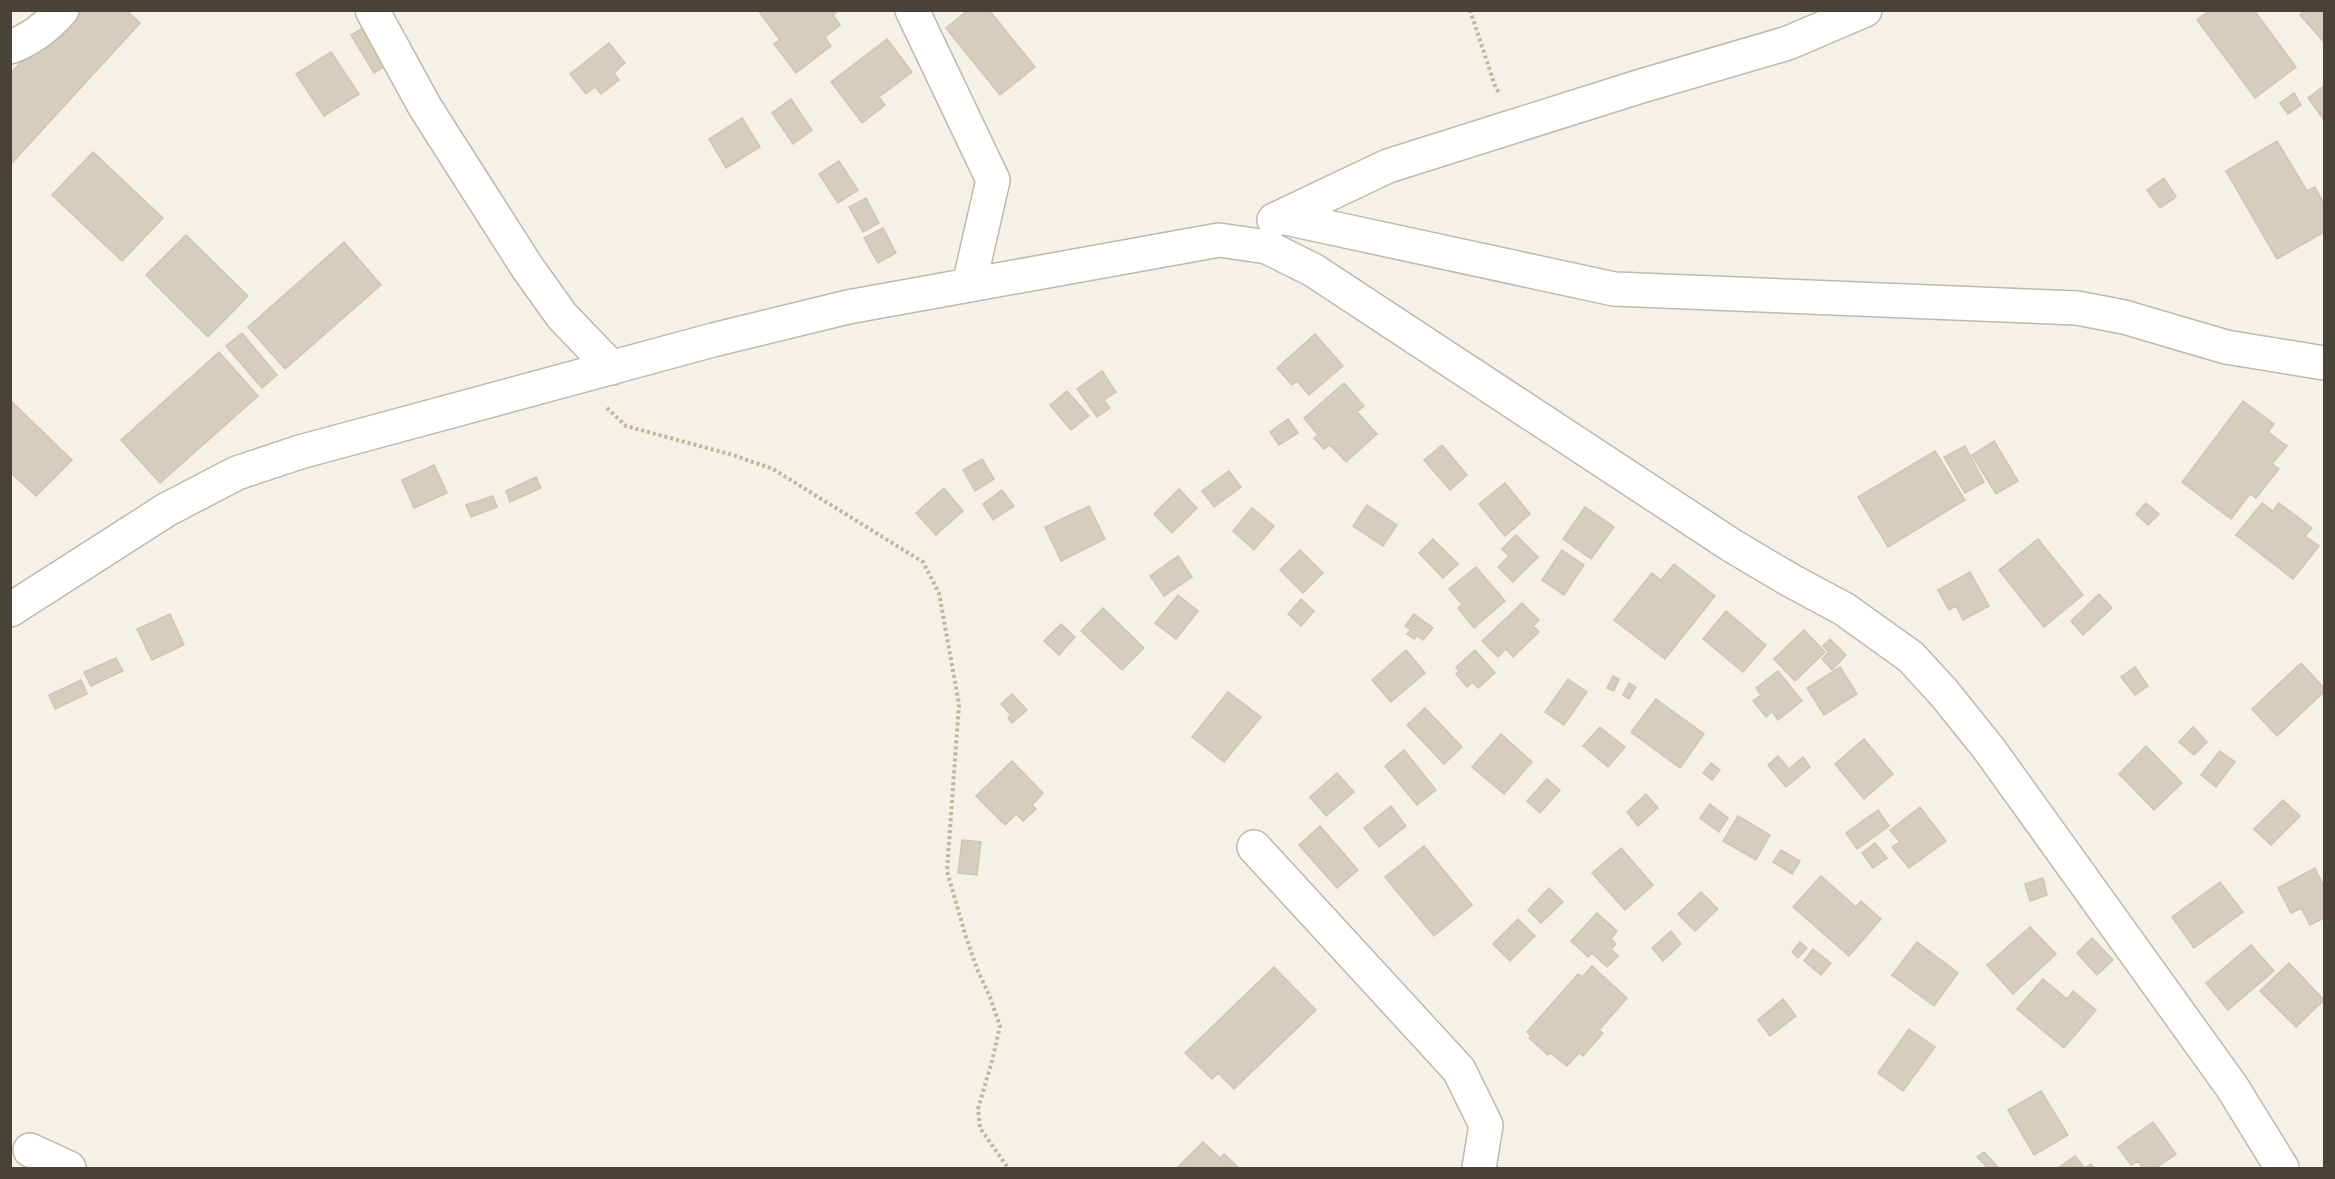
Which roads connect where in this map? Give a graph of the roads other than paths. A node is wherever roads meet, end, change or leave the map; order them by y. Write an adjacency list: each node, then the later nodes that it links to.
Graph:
1 (62, 10): 5 (street)
2 (372, 10): 10 (street)
3 (912, 10): 8 (street)
4 (1865, 10): 6 (street)
5 (10, 47)
6 (1281, 217): 7 (street); 9 (street)
7 (1219, 240): 8 (street); 16 (street)
8 (969, 285): 10 (street)
9 (2325, 363)
10 (612, 368): 11 (street)
11 (10, 610)
12 (1254, 847): 15 (street)
13 (30, 1150): 14 (street)
14 (69, 1168)
15 (1479, 1168)
16 (2282, 1168)

